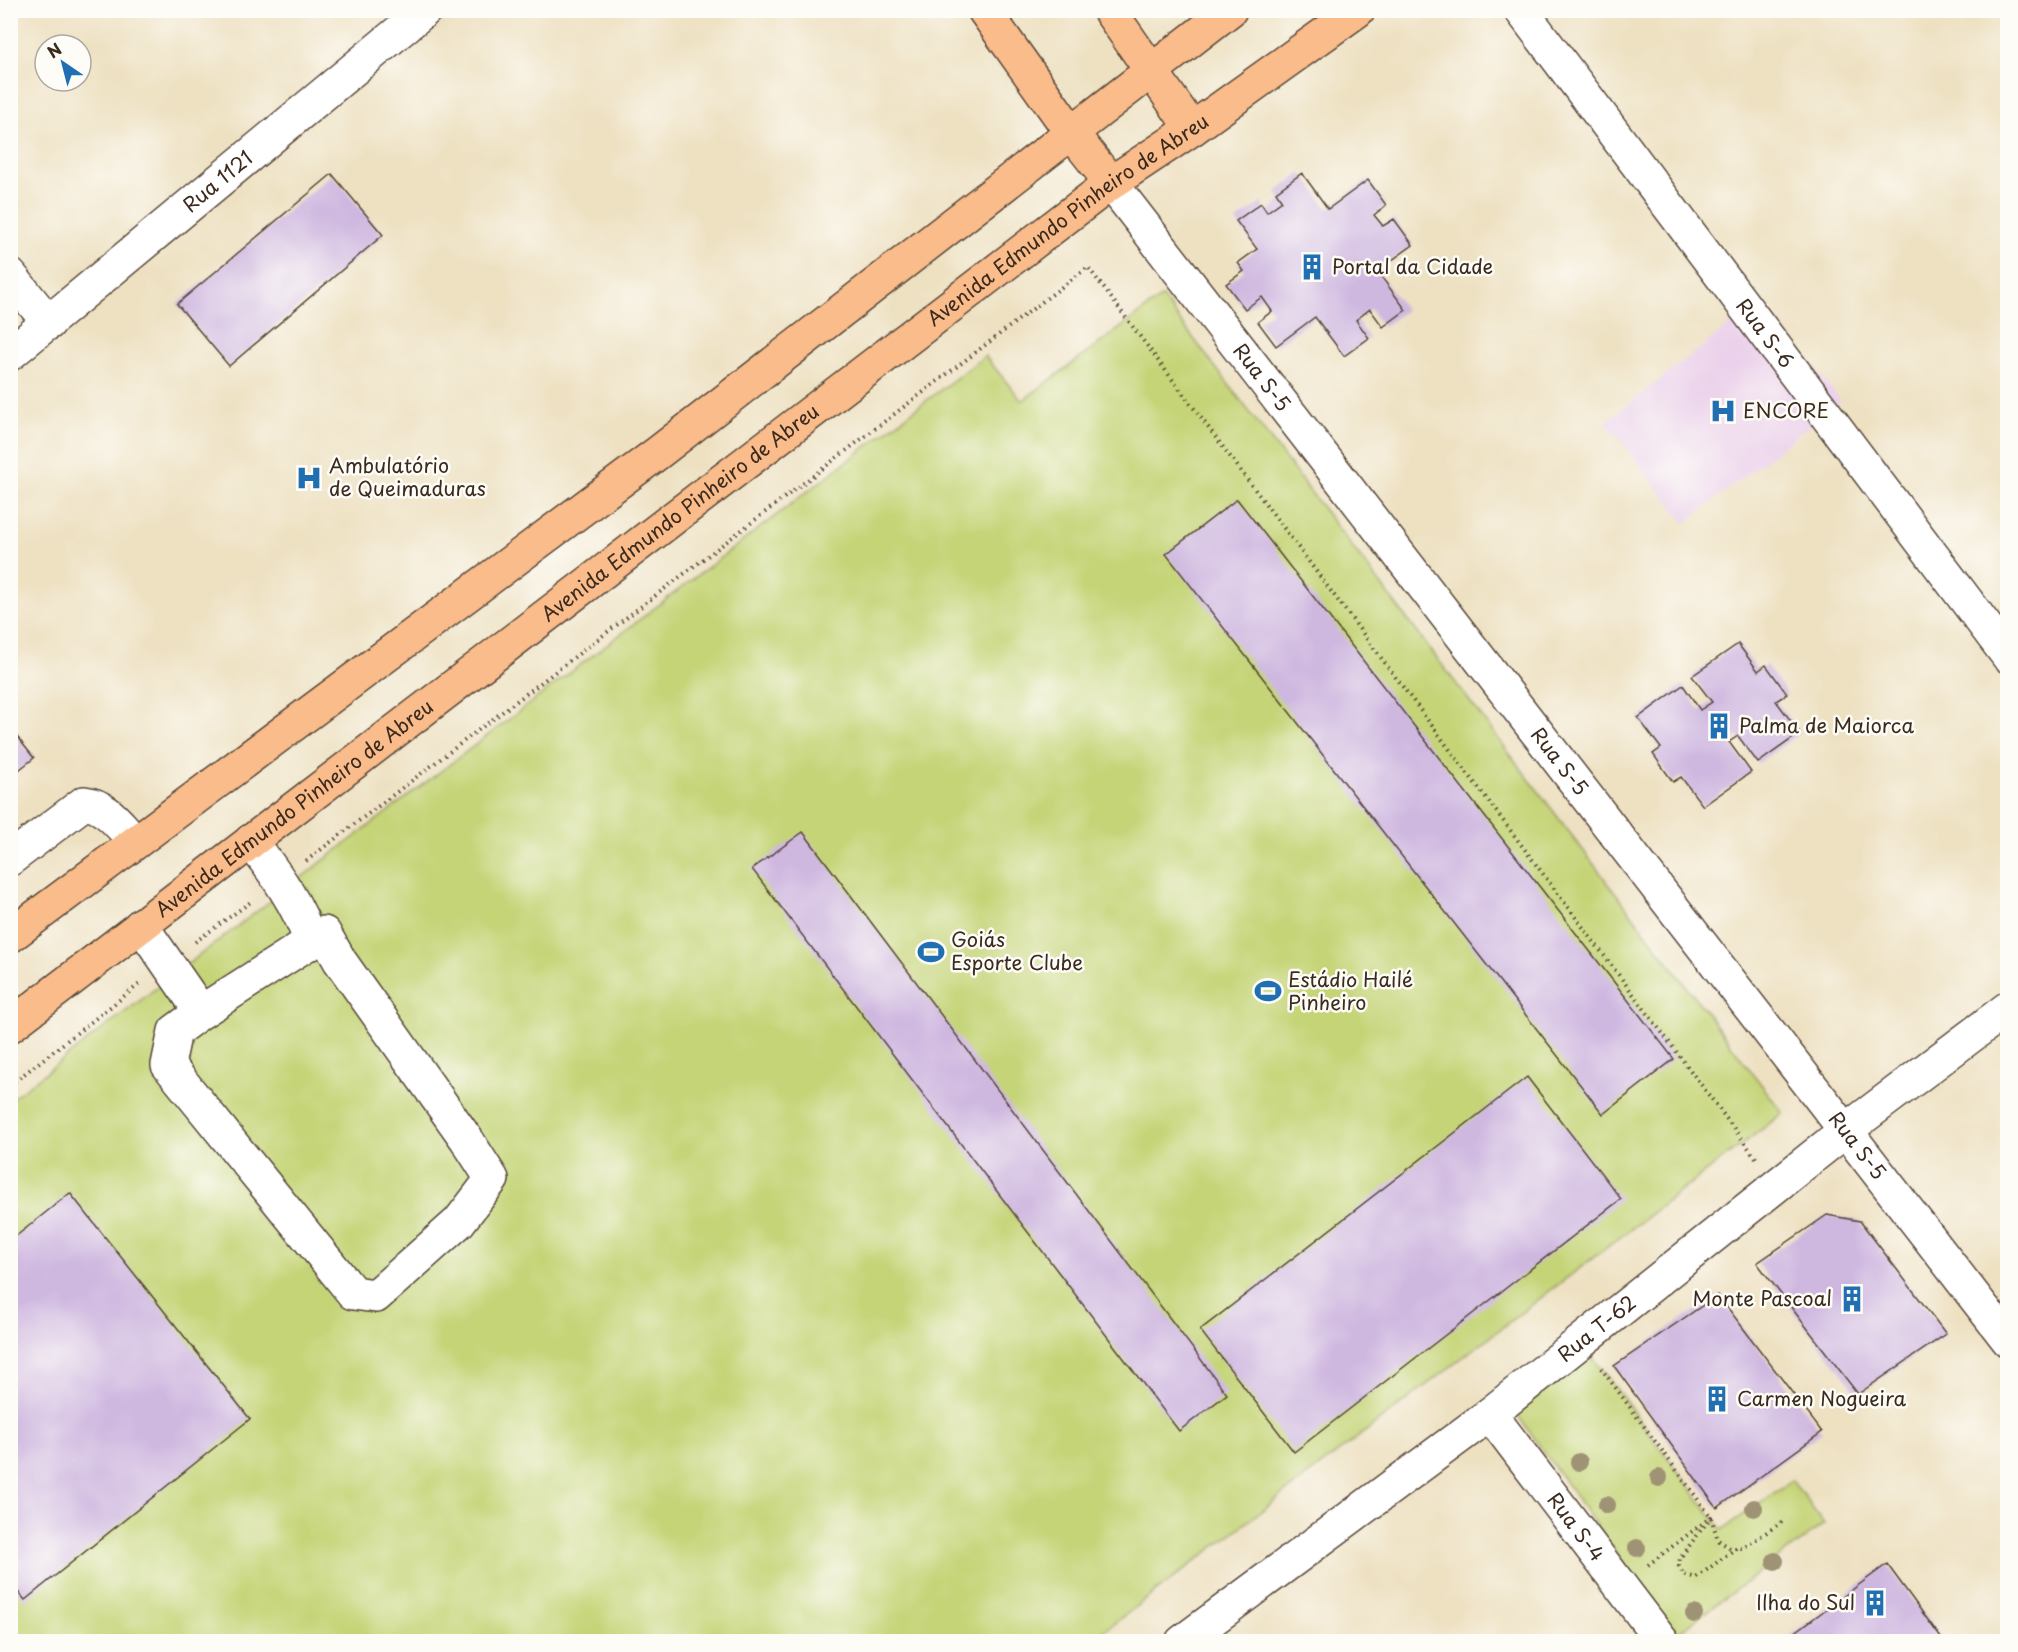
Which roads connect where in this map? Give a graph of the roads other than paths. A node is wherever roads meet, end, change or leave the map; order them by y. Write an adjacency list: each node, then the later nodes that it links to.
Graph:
1 (425, 10): 12 (street, Rua 1121)
2 (984, 10): 9 (main road)
3 (1109, 10): 7 (main road)
4 (1230, 10): 7 (main road)
5 (1358, 10): 8 (main road, Avenida Edmundo Pinheiro de Abreu)
6 (1521, 10): 14 (street, Rua S-6)
7 (1152, 70): 8 (main road); 9 (main road)
8 (1192, 129): 10 (main road, Avenida Edmundo Pinheiro de Abreu)
9 (1071, 132): 10 (main road); 16 (main road)
10 (1111, 183): 15 (main road, Avenida Edmundo Pinheiro de Abreu); 24 (street, Rua S-5)
11 (10, 275): 12 (street)
12 (49, 323): 13 (street, Rua 1121)
13 (10, 354)
14 (2007, 656)
15 (256, 837): 18 (main road, Avenida Edmundo Pinheiro de Abreu); 20 (street)
16 (135, 841): 17 (street); 19 (main road)
17 (10, 859)
18 (141, 925): 22 (street); 23 (main road, Avenida Edmundo Pinheiro de Abreu)
19 (10, 936)
20 (317, 938): 22 (street); 22 (street)
21 (2007, 1008): 24 (street, Rua T-62)
22 (201, 1012)
23 (10, 1026)
24 (1845, 1131): 25 (street, Rua S-5); 26 (street, Rua T-62)
25 (2007, 1340)
26 (1490, 1414): 27 (street, Rua T-62); 28 (street, Rua S-4)
27 (1182, 1641)
28 (1663, 1641)

